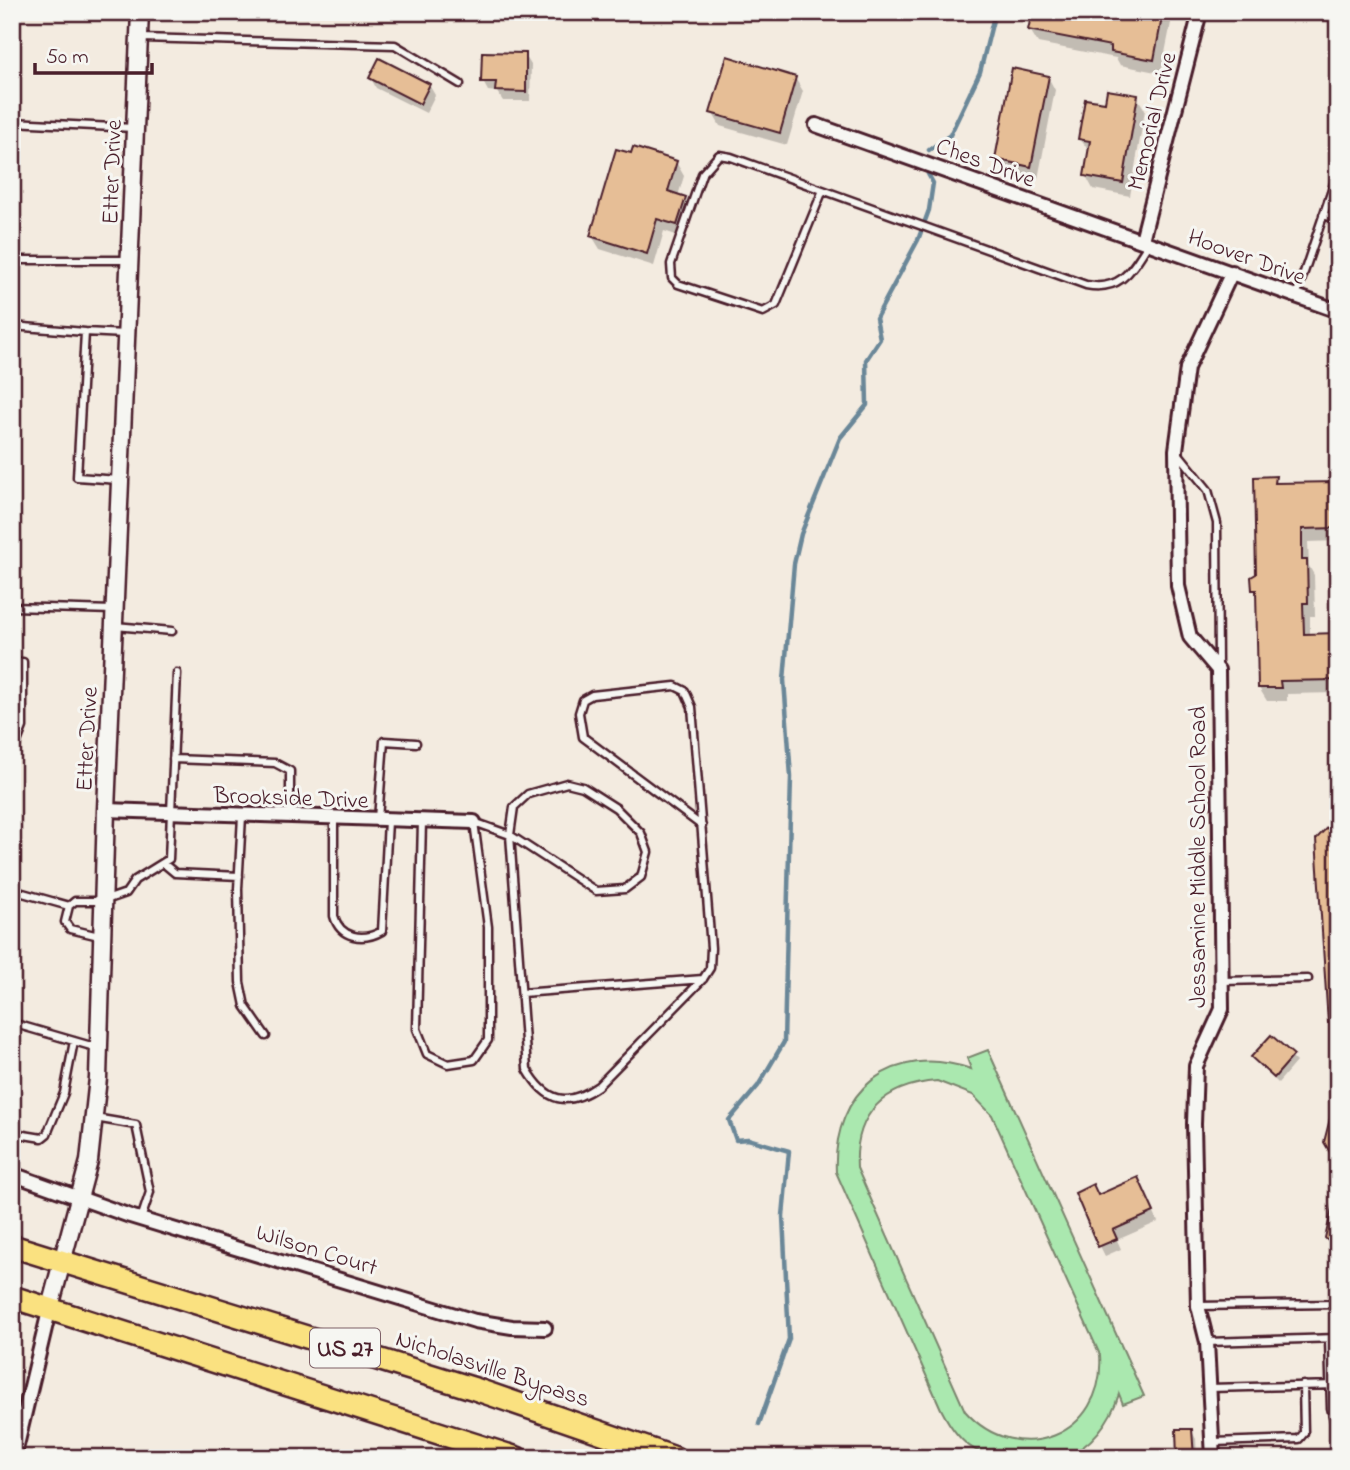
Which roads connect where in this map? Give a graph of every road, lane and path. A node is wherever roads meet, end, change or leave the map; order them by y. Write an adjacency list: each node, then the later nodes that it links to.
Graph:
1 (140, 12): 3 (street, Etter Drive)
2 (1200, 12): 12 (street, Memorial Drive)
3 (139, 38): 4 (lane); 7 (street, Etter Drive)
4 (460, 84)
5 (12, 122): 7 (lane)
6 (817, 125): 12 (street, Ches Drive)
7 (136, 128): 13 (street, Etter Drive)
8 (1338, 172): 10 (lane)
9 (823, 190): 9 (lane); 12 (lane)
10 (1324, 215): 11 (lane); 16 (lane)
11 (1338, 219)
12 (1145, 242): 15 (street, Hoover Drive)
13 (130, 260): 14 (lane); 20 (street, Etter Drive)
14 (12, 264)
15 (1232, 272): 16 (street, Hoover Drive); 21 (street, Jessamine Middle School Road)
16 (1296, 296): 17 (street, Hoover Drive)
17 (1338, 311)
18 (12, 327): 19 (lane)
19 (85, 332): 20 (lane); 22 (lane)
20 (127, 334): 22 (street, Etter Drive)
21 (1176, 450): 27 (street, Jessamine Middle School Road); 27 (lane)
22 (121, 480): 24 (street, Etter Drive)
23 (12, 607): 24 (lane)
24 (114, 618): 25 (lane); 32 (street, Etter Drive)
25 (172, 631)
26 (12, 662): 30 (lane)
27 (1218, 670): 50 (street, Jessamine Middle School Road)
28 (177, 673): 31 (lane)
29 (416, 743): 37 (lane)
30 (12, 755)
31 (173, 759): 33 (lane); 35 (lane)
32 (106, 810): 33 (street, Brookside Drive); 45 (street, Etter Drive)
33 (170, 814): 34 (street, Brookside Drive); 42 (lane)
34 (242, 816): 35 (street, Brookside Drive); 43 (lane)
35 (290, 818): 36 (street, Brookside Drive)
36 (334, 819): 37 (street, Brookside Drive); 37 (lane)
37 (383, 821): 38 (street, Brookside Drive)
38 (422, 821): 39 (street, Brookside Drive); 39 (lane)
39 (474, 822): 41 (lane)
40 (702, 826): 40 (lane); 48 (lane)
41 (510, 835): 41 (lane); 51 (lane)
42 (163, 863): 43 (lane); 45 (lane)
43 (239, 876): 53 (lane)
44 (12, 890): 46 (lane)
45 (103, 901): 46 (lane); 47 (street, Etter Drive)
46 (69, 906): 47 (lane)
47 (102, 936): 55 (street, Etter Drive)
48 (704, 979): 51 (lane); 51 (lane)
49 (1308, 979): 50 (lane)
50 (1222, 981): 65 (street, Jessamine Middle School Road)
51 (522, 993)
52 (12, 1023): 54 (lane)
53 (266, 1036)
54 (74, 1041): 55 (lane); 57 (lane)
55 (99, 1049): 56 (street, Etter Drive)
56 (94, 1118): 59 (street, Etter Drive); 60 (lane)
57 (12, 1133)
58 (12, 1174): 59 (street, Wilson Court)
59 (79, 1196): 60 (street, Wilson Court); 62 (street, Etter Drive)
60 (141, 1220): 67 (street, Wilson Court)
61 (12, 1246): 62 (highway, Nicholasville Bypass / US 27)
62 (63, 1262): 66 (street, Etter Drive); 78 (highway, Nicholasville Bypass / US 27)
63 (12, 1297): 66 (highway, US 27)
64 (1338, 1304): 65 (lane)
65 (1198, 1306): 70 (street, Jessamine Middle School Road)
66 (50, 1307): 76 (street, Etter Drive); 77 (highway, US 27)
67 (545, 1328)
68 (1338, 1338): 69 (lane)
69 (1329, 1339): 70 (lane); 72 (lane)
70 (1207, 1342): 73 (street, Jessamine Middle School Road)
71 (1303, 1385): 72 (lane); 73 (lane); 75 (lane)
72 (1334, 1385): 74 (lane)
73 (1209, 1388): 75 (street, Jessamine Middle School Road)
74 (1338, 1436)
75 (1213, 1442): 79 (street, Jessamine Middle School Road)
76 (13, 1458)
77 (517, 1458)
78 (675, 1458)
79 (1213, 1458)

